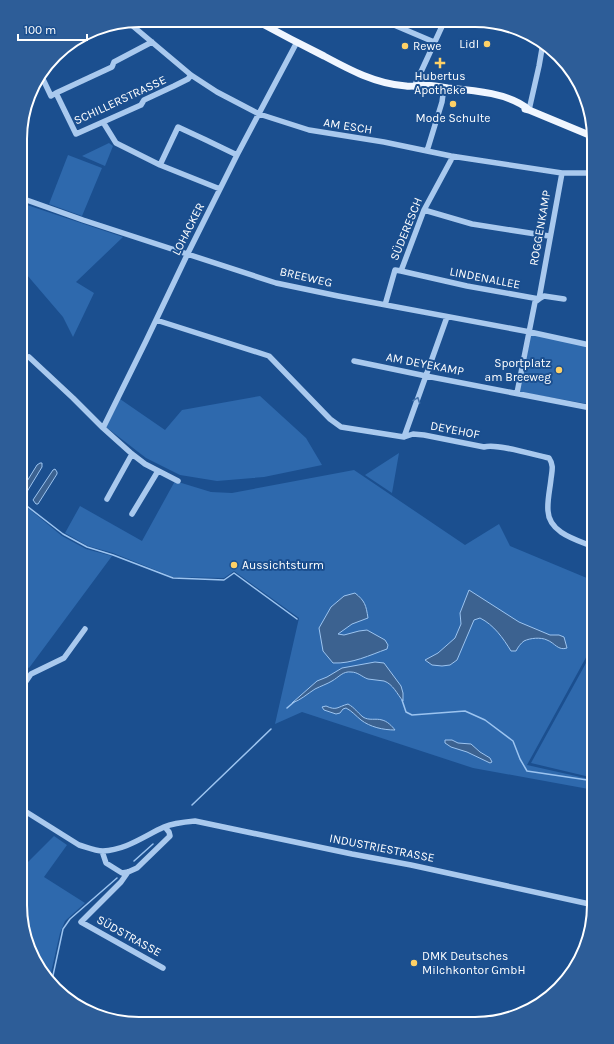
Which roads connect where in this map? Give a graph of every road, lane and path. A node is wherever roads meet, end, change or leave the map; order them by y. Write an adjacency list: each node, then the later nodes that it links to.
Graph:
1 (134, 27): 6 (street, AM ESCH)
2 (268, 27): 5 (main road)
3 (399, 27): 8 (street)
4 (442, 27): 8 (street)
5 (272, 29): 7 (main road)
6 (152, 42): 10 (street, AM ESCH); 14 (street)
7 (297, 42): 12 (main road); 16 (street, LOHACKER)
8 (434, 42): 12 (street)
9 (542, 49): 15 (street)
10 (191, 75): 16 (street, AM ESCH); 17 (street, SCHILLERSTRASSE)
11 (43, 81): 14 (street, SCHILLERSTRASSE)
12 (414, 87): 13 (main road)
13 (444, 89): 15 (main road); 19 (street)
14 (56, 93): 17 (street, SCHILLERSTRASSE)
15 (529, 110): 18 (main road)
16 (259, 114): 19 (street, AM ESCH); 20 (street, LOHACKER)
17 (104, 122): 22 (street)
18 (587, 134)
19 (427, 151): 21 (street, AM ESCH)
20 (237, 155): 22 (street); 25 (street, LOHACKER)
21 (451, 156): 23 (street, AM ESCH); 27 (street, SÜDERESCH)
22 (160, 165): 25 (street)
23 (562, 173): 24 (street, AM ESCH); 28 (street, ROGGENKAMP)
24 (587, 173)
25 (220, 189): 29 (street, LOHACKER)
26 (27, 200): 29 (street, BREEWEG)
27 (424, 210): 28 (street); 30 (street, SÜDERESCH)
28 (550, 236): 31 (street, ROGGENKAMP)
29 (188, 253): 33 (street, BREEWEG); 35 (street, LOHACKER)
30 (401, 271): 31 (street, LINDENALLEE); 33 (street, SÜDERESCH)
31 (539, 300): 32 (street, LINDENALLEE); 36 (street, ROGGENKAMP)
32 (564, 300)
33 (385, 305): 34 (street, BREEWEG)
34 (446, 317): 36 (street, BREEWEG); 40 (street)
35 (156, 320): 43 (street, LOHACKER); 44 (street, DEYEHOF)
36 (530, 332): 37 (street, BREEWEG); 41 (street)
37 (587, 344)
38 (29, 357): 43 (street)
39 (354, 361): 40 (street, AM DEYEKAMP)
40 (426, 376): 41 (street, AM DEYEKAMP); 44 (street, one-way to 40)
41 (517, 393): 42 (street, AM DEYEKAMP)
42 (586, 407)
43 (103, 428): 45 (street)
44 (404, 436): 50 (street, DEYEHOF)
45 (132, 454): 46 (street); 48 (street)
46 (158, 471): 47 (street); 49 (street)
47 (178, 481)
48 (107, 499)
49 (132, 514)
50 (587, 545)
51 (85, 629): 52 (street)
52 (27, 681)
53 (27, 812): 55 (street, INDUSTRIESTRASSE)
54 (165, 827): 55 (street, INDUSTRIESTRASSE); 56 (street); 57 (street, INDUSTRIESTRASSE)
55 (102, 851): 56 (street)
56 (128, 872): 58 (street, SÜDSTRASSE)
57 (587, 903)
58 (163, 968)

